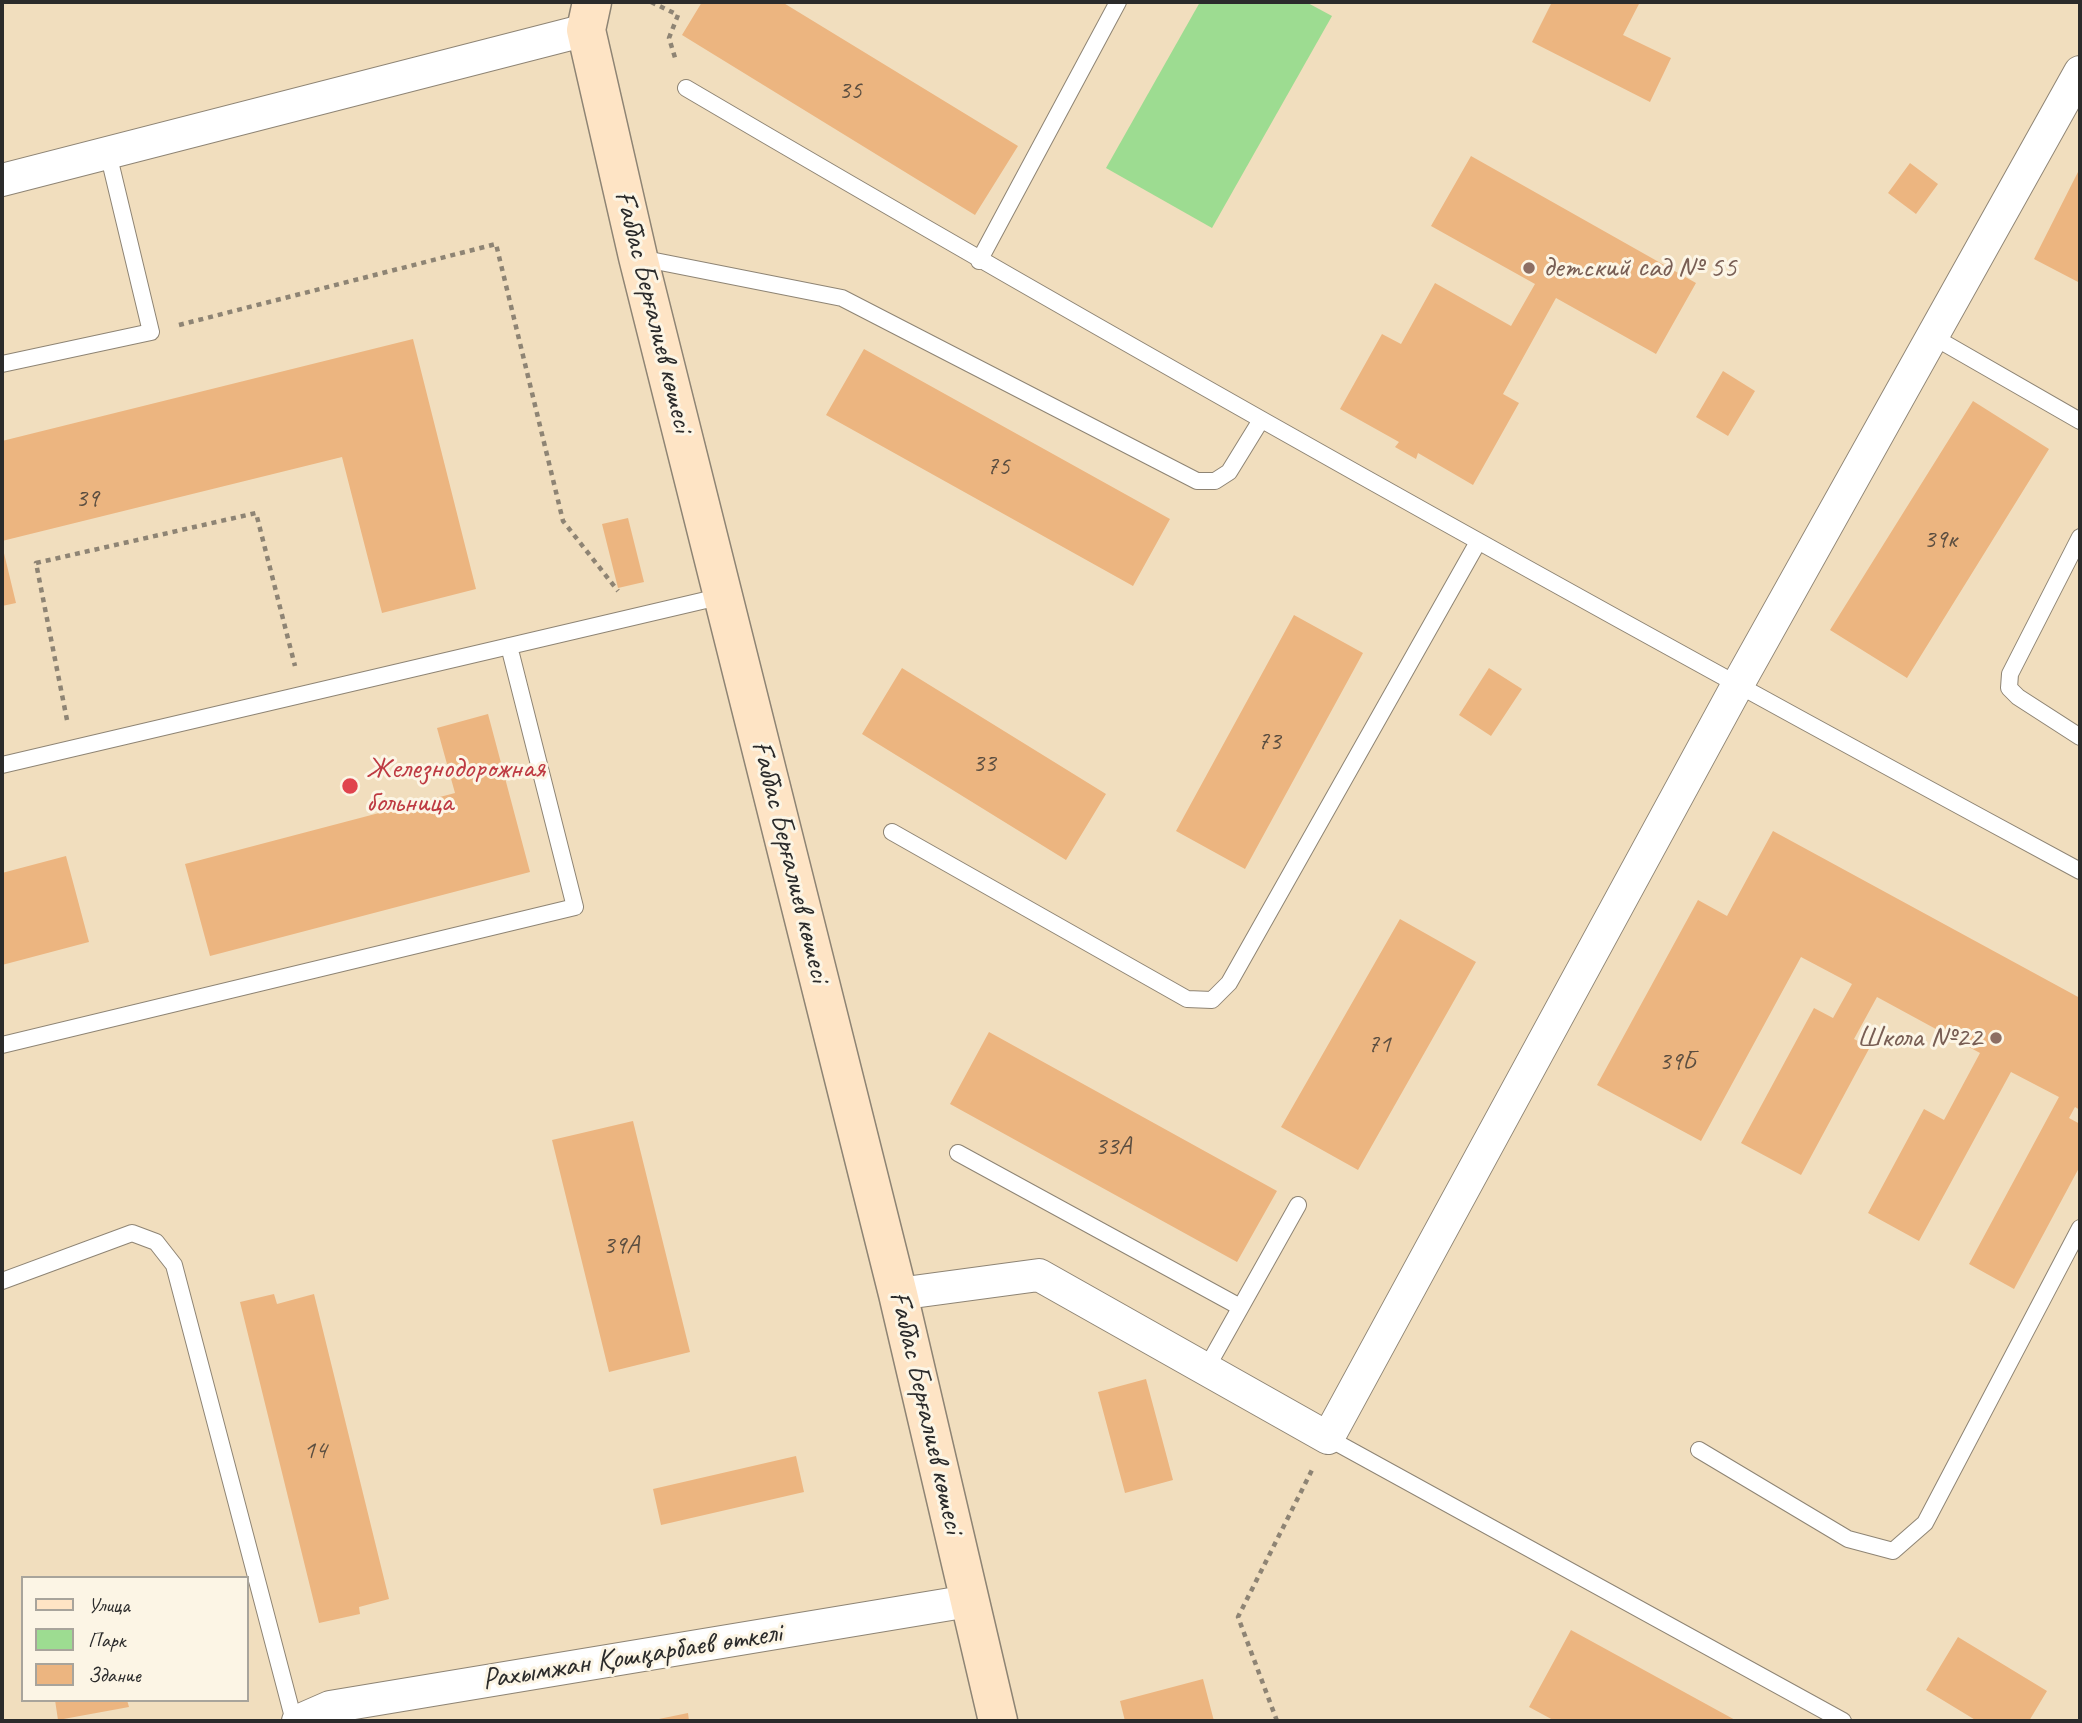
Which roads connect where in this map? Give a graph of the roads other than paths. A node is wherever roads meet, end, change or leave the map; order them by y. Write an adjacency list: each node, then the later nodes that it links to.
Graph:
1 (1118, 2): 8 (lane)
2 (589, 16): 5 (street); 7 (main road, Ғаббас Берғалиев көшесі)
3 (2080, 72): 9 (street)
4 (686, 88): 8 (lane)
5 (108, 153): 6 (street); 10 (lane)
6 (2, 180)
7 (638, 257): 11 (lane); 15 (main road, Ғаббас Берғалиев көшесі)
8 (979, 261): 11 (lane)
9 (1931, 336): 12 (lane); 17 (street)
10 (2, 364)
11 (1261, 420): 14 (lane)
12 (2080, 421)
13 (2080, 537): 18 (lane)
14 (1478, 542): 17 (lane); 20 (lane)
15 (723, 596): 16 (lane); 27 (main road, Ғаббас Берғалиев көшесі)
16 (509, 646): 19 (lane); 22 (lane)
17 (1737, 686): 21 (lane); 30 (street)
18 (2080, 737)
19 (2, 765)
20 (892, 832)
21 (2080, 871)
22 (2, 1045)
23 (958, 1153): 28 (lane)
24 (1298, 1205): 28 (lane)
25 (2080, 1228): 31 (lane)
26 (2, 1281): 33 (lane)
27 (898, 1294): 29 (street); 32 (main road, Ғаббас Берғалиев көшесі)
28 (1240, 1307): 29 (lane)
29 (1206, 1369): 30 (street)
30 (1328, 1438): 35 (lane)
31 (1699, 1450)
32 (970, 1601): 33 (street, Рахымжан Қошқарбаев өткелі); 34 (main road, Ғаббас Берғалиев көшесі)
33 (296, 1721)
34 (998, 1721)
35 (1843, 1721)

